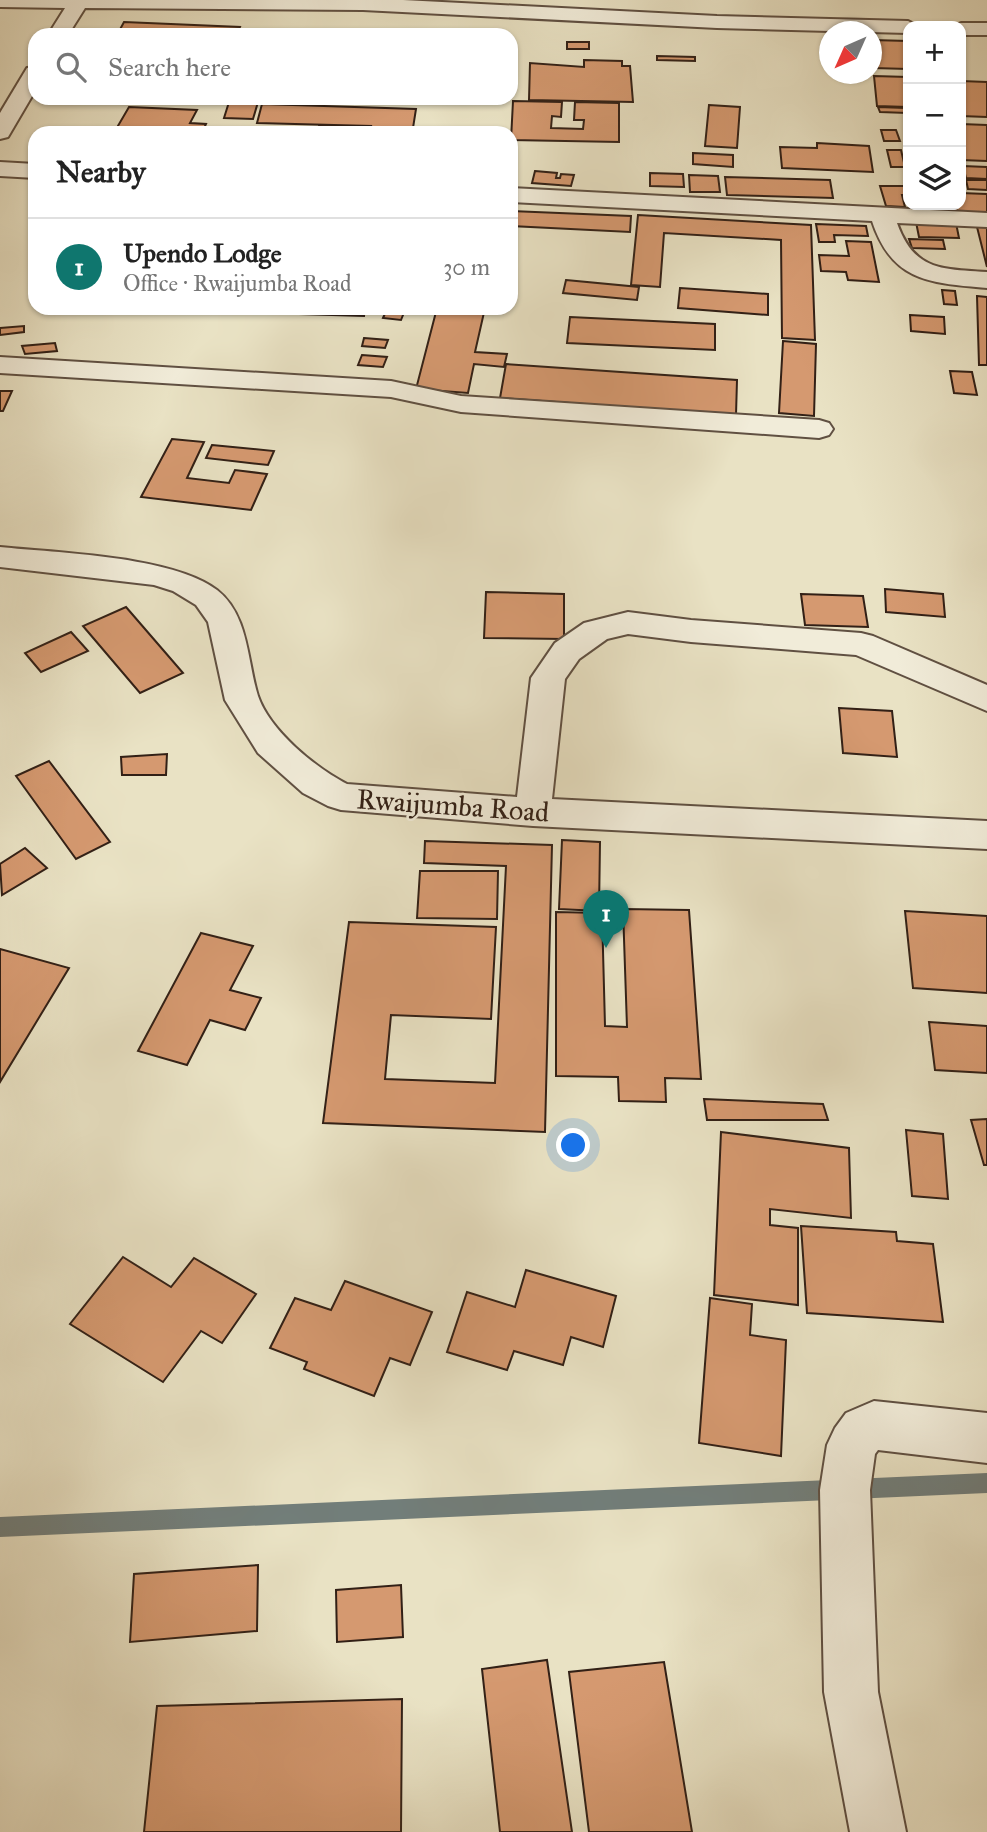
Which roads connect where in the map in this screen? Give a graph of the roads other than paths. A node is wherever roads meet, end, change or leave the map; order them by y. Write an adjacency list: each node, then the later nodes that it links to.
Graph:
1 (80, 0): 2 (street); 3 (street); 4 (street)
2 (0, 1)
3 (903, 27)
4 (62, 28)
5 (966, 29): 6 (street)
6 (987, 29)
7 (28, 85): 8 (street)
8 (0, 132)
9 (0, 169): 10 (street)
10 (28, 171)
11 (518, 195): 12 (street)
12 (882, 214): 13 (street); 14 (street)
13 (987, 220)
14 (987, 280)
15 (0, 365): 16 (street)
16 (819, 429)
17 (0, 557): 19 (street, Rwaijumba Road)
18 (987, 699): 19 (street)
19 (533, 812): 20 (street, Rwaijumba Road)
20 (987, 835)
21 (987, 1438): 22 (street)
22 (878, 1832)

